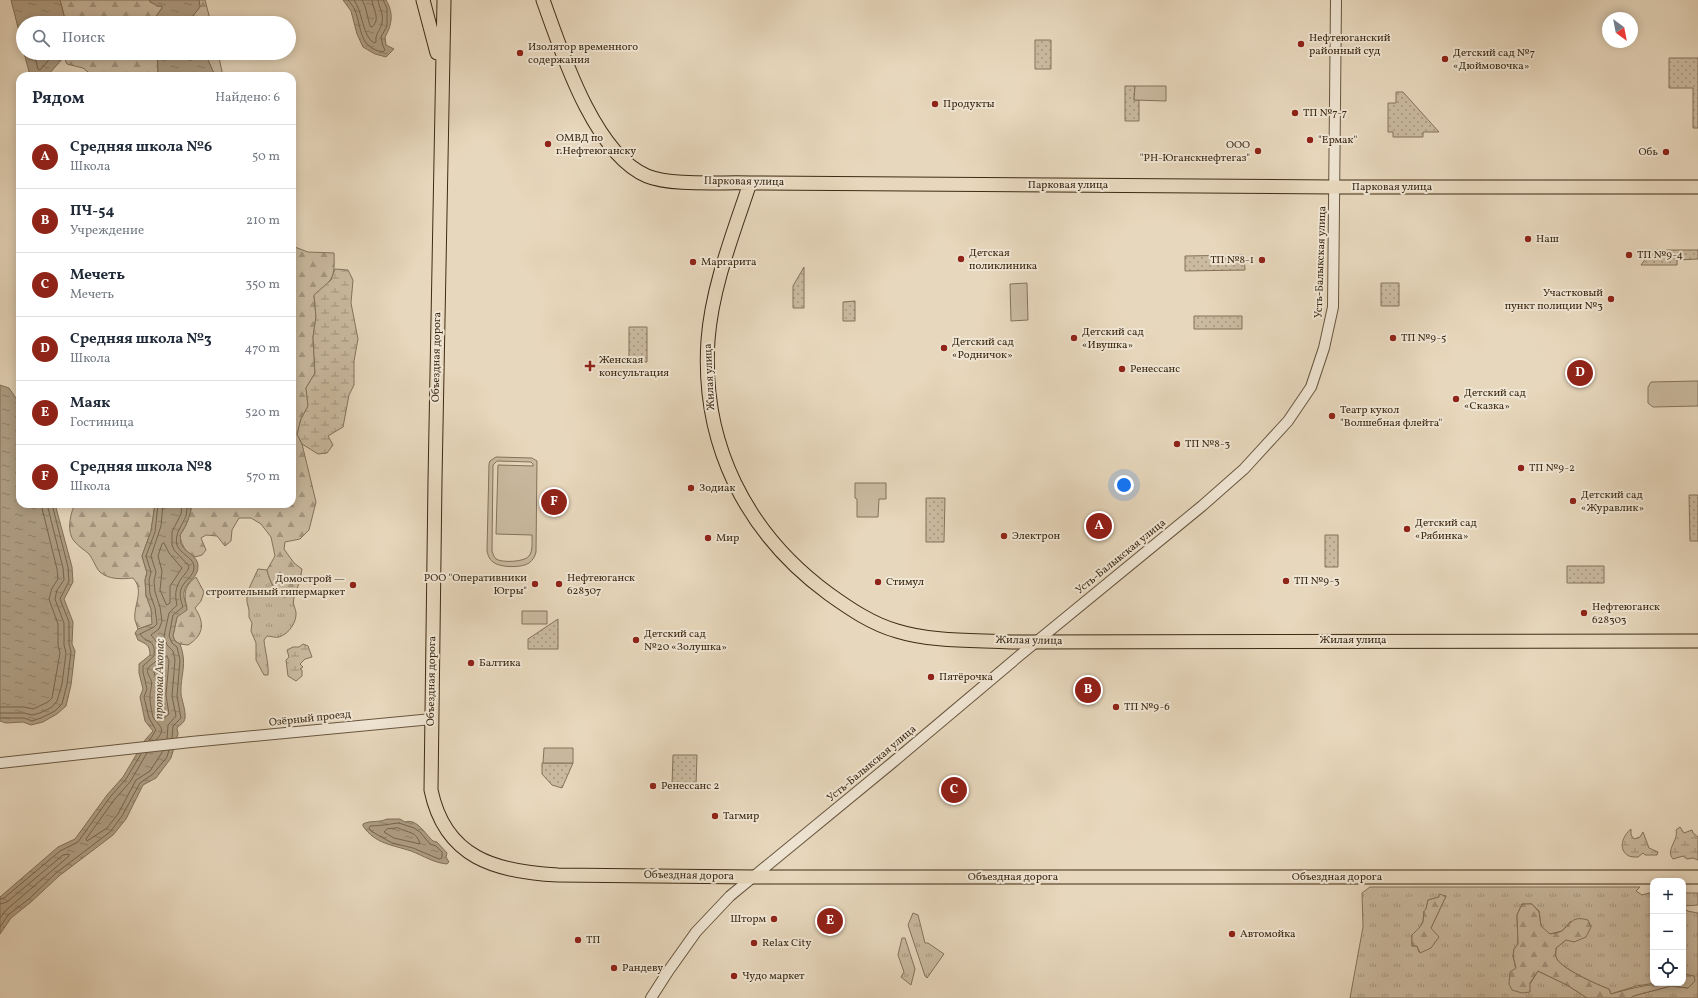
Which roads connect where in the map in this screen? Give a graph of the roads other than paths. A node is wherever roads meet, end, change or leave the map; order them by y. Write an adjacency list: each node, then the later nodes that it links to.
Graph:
1 (423, 0): 5 (main road)
2 (444, 0): 5 (main road)
3 (542, 0): 6 (main road, Парковая улица)
4 (1336, 0): 7 (street, Усть-Балыкская улица)
5 (442, 80): 11 (main road, Объездная дорога)
6 (750, 183): 7 (main road, Парковая улица); 10 (main road, Жилая улица)
7 (1335, 187): 8 (main road, Парковая улица); 10 (street, Усть-Балыкская улица)
8 (1698, 187)
9 (1698, 641): 10 (main road, Жилая улица)
10 (1036, 642): 13 (street, Усть-Балыкская улица)
11 (432, 719): 12 (street, Озёрный проезд); 13 (main road, Объездная дорога)
12 (0, 763)
13 (752, 877): 14 (main road, Объездная дорога); 15 (street, Усть-Балыкская улица)
14 (1698, 877)
15 (651, 998)

